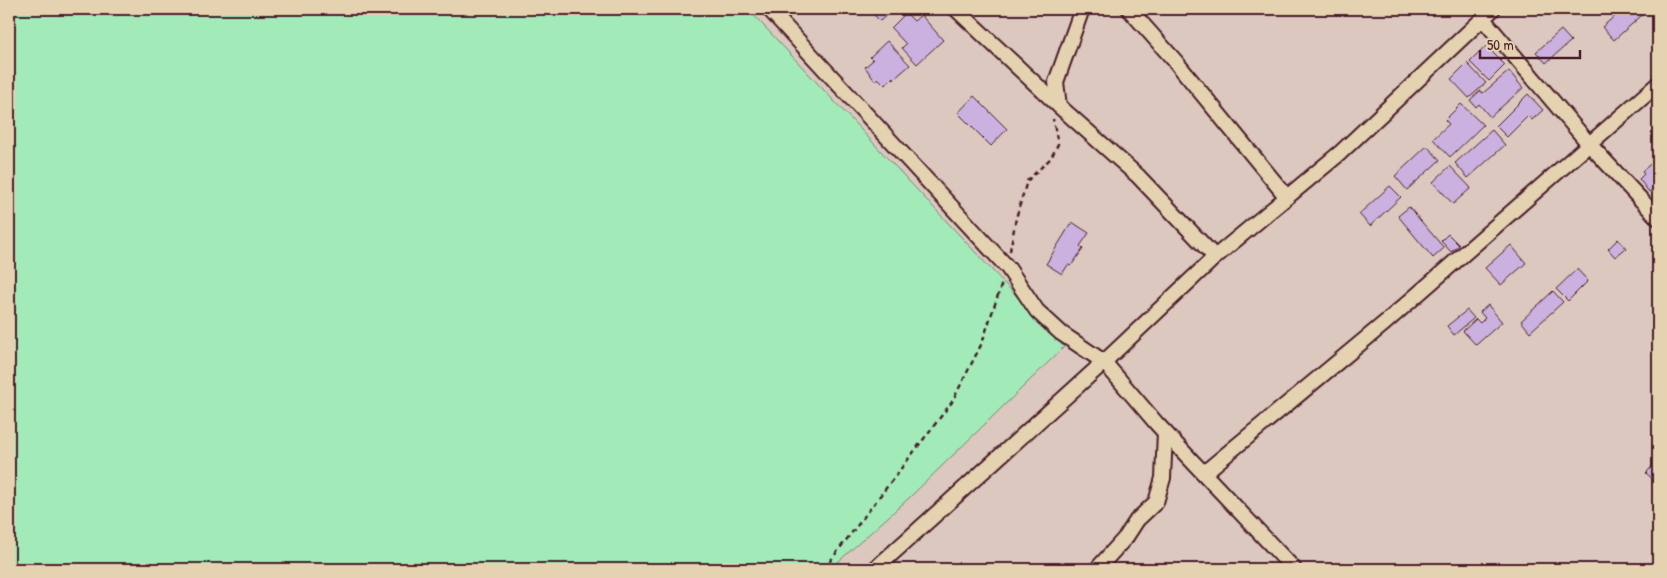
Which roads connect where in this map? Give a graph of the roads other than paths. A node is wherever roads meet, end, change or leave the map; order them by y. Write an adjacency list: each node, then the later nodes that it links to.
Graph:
1 (769, 9): 13 (street)
2 (956, 9): 8 (street)
3 (1082, 9): 8 (street)
4 (1129, 9): 10 (street)
5 (1493, 9): 6 (street)
6 (1483, 19): 9 (street); 10 (street)
7 (1658, 84): 9 (street)
8 (1059, 106): 12 (street)
9 (1590, 145): 11 (street); 15 (street)
10 (1286, 196): 12 (street)
11 (1658, 218)
12 (1215, 256): 13 (street)
13 (1104, 362): 14 (street); 16 (street)
14 (1165, 432): 15 (street); 17 (street)
15 (1204, 473): 18 (street)
16 (875, 569)
17 (1096, 569)
18 (1294, 569)

